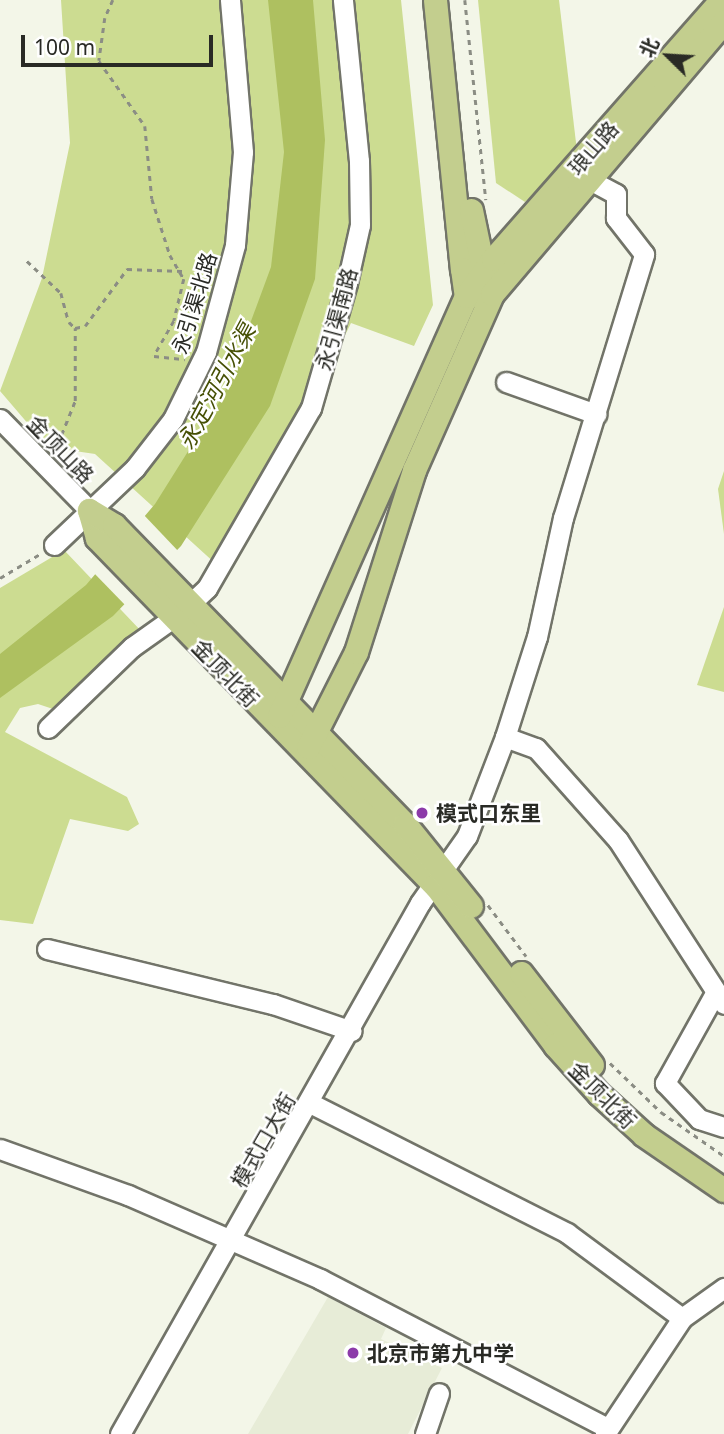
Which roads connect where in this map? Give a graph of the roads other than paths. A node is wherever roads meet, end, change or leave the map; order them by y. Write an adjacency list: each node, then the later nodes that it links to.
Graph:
1 (230, 0): 13 (street, 永引渠北路)
2 (343, 0): 15 (street, 永引渠南路)
3 (435, 0): 9 (main road)
4 (449, 0): 8 (main road)
5 (721, 0): 8 (main road, 琅山路)
6 (724, 21): 7 (main road, 琅山路)
7 (588, 178): 8 (main road, 琅山路); 11 (street)
8 (487, 284): 9 (main road); 19 (main road)
9 (466, 296): 16 (main road)
10 (506, 382): 11 (street)
11 (596, 414): 18 (street)
12 (0, 419): 13 (street, 金顶山路)
13 (89, 510): 14 (street, 永引渠北路); 15 (main road, 金顶北街)
14 (54, 545)
15 (173, 603): 16 (main road, 金顶北街); 17 (street, 永引渠南路)
16 (280, 714): 19 (main road, 金顶北街)
17 (48, 728)
18 (505, 737): 20 (street); 22 (street)
19 (310, 744): 20 (main road, 金顶北街)
20 (440, 877): 23 (street, 模式口大街); 27 (main road, 金顶北街); 28 (main road, 金顶北街)
21 (47, 949): 23 (street)
22 (719, 999): 25 (street)
23 (352, 1031): 24 (street, 模式口大街)
24 (310, 1103): 29 (street, 模式口大街); 31 (street)
25 (724, 1127)
26 (0, 1149): 29 (street)
27 (724, 1173)
28 (724, 1191)
29 (232, 1240): 33 (street); 34 (street, 模式口大街)
30 (724, 1288): 31 (street)
31 (682, 1318): 33 (street)
32 (439, 1393): 35 (street)
33 (606, 1431)
34 (120, 1434)
35 (425, 1434)

